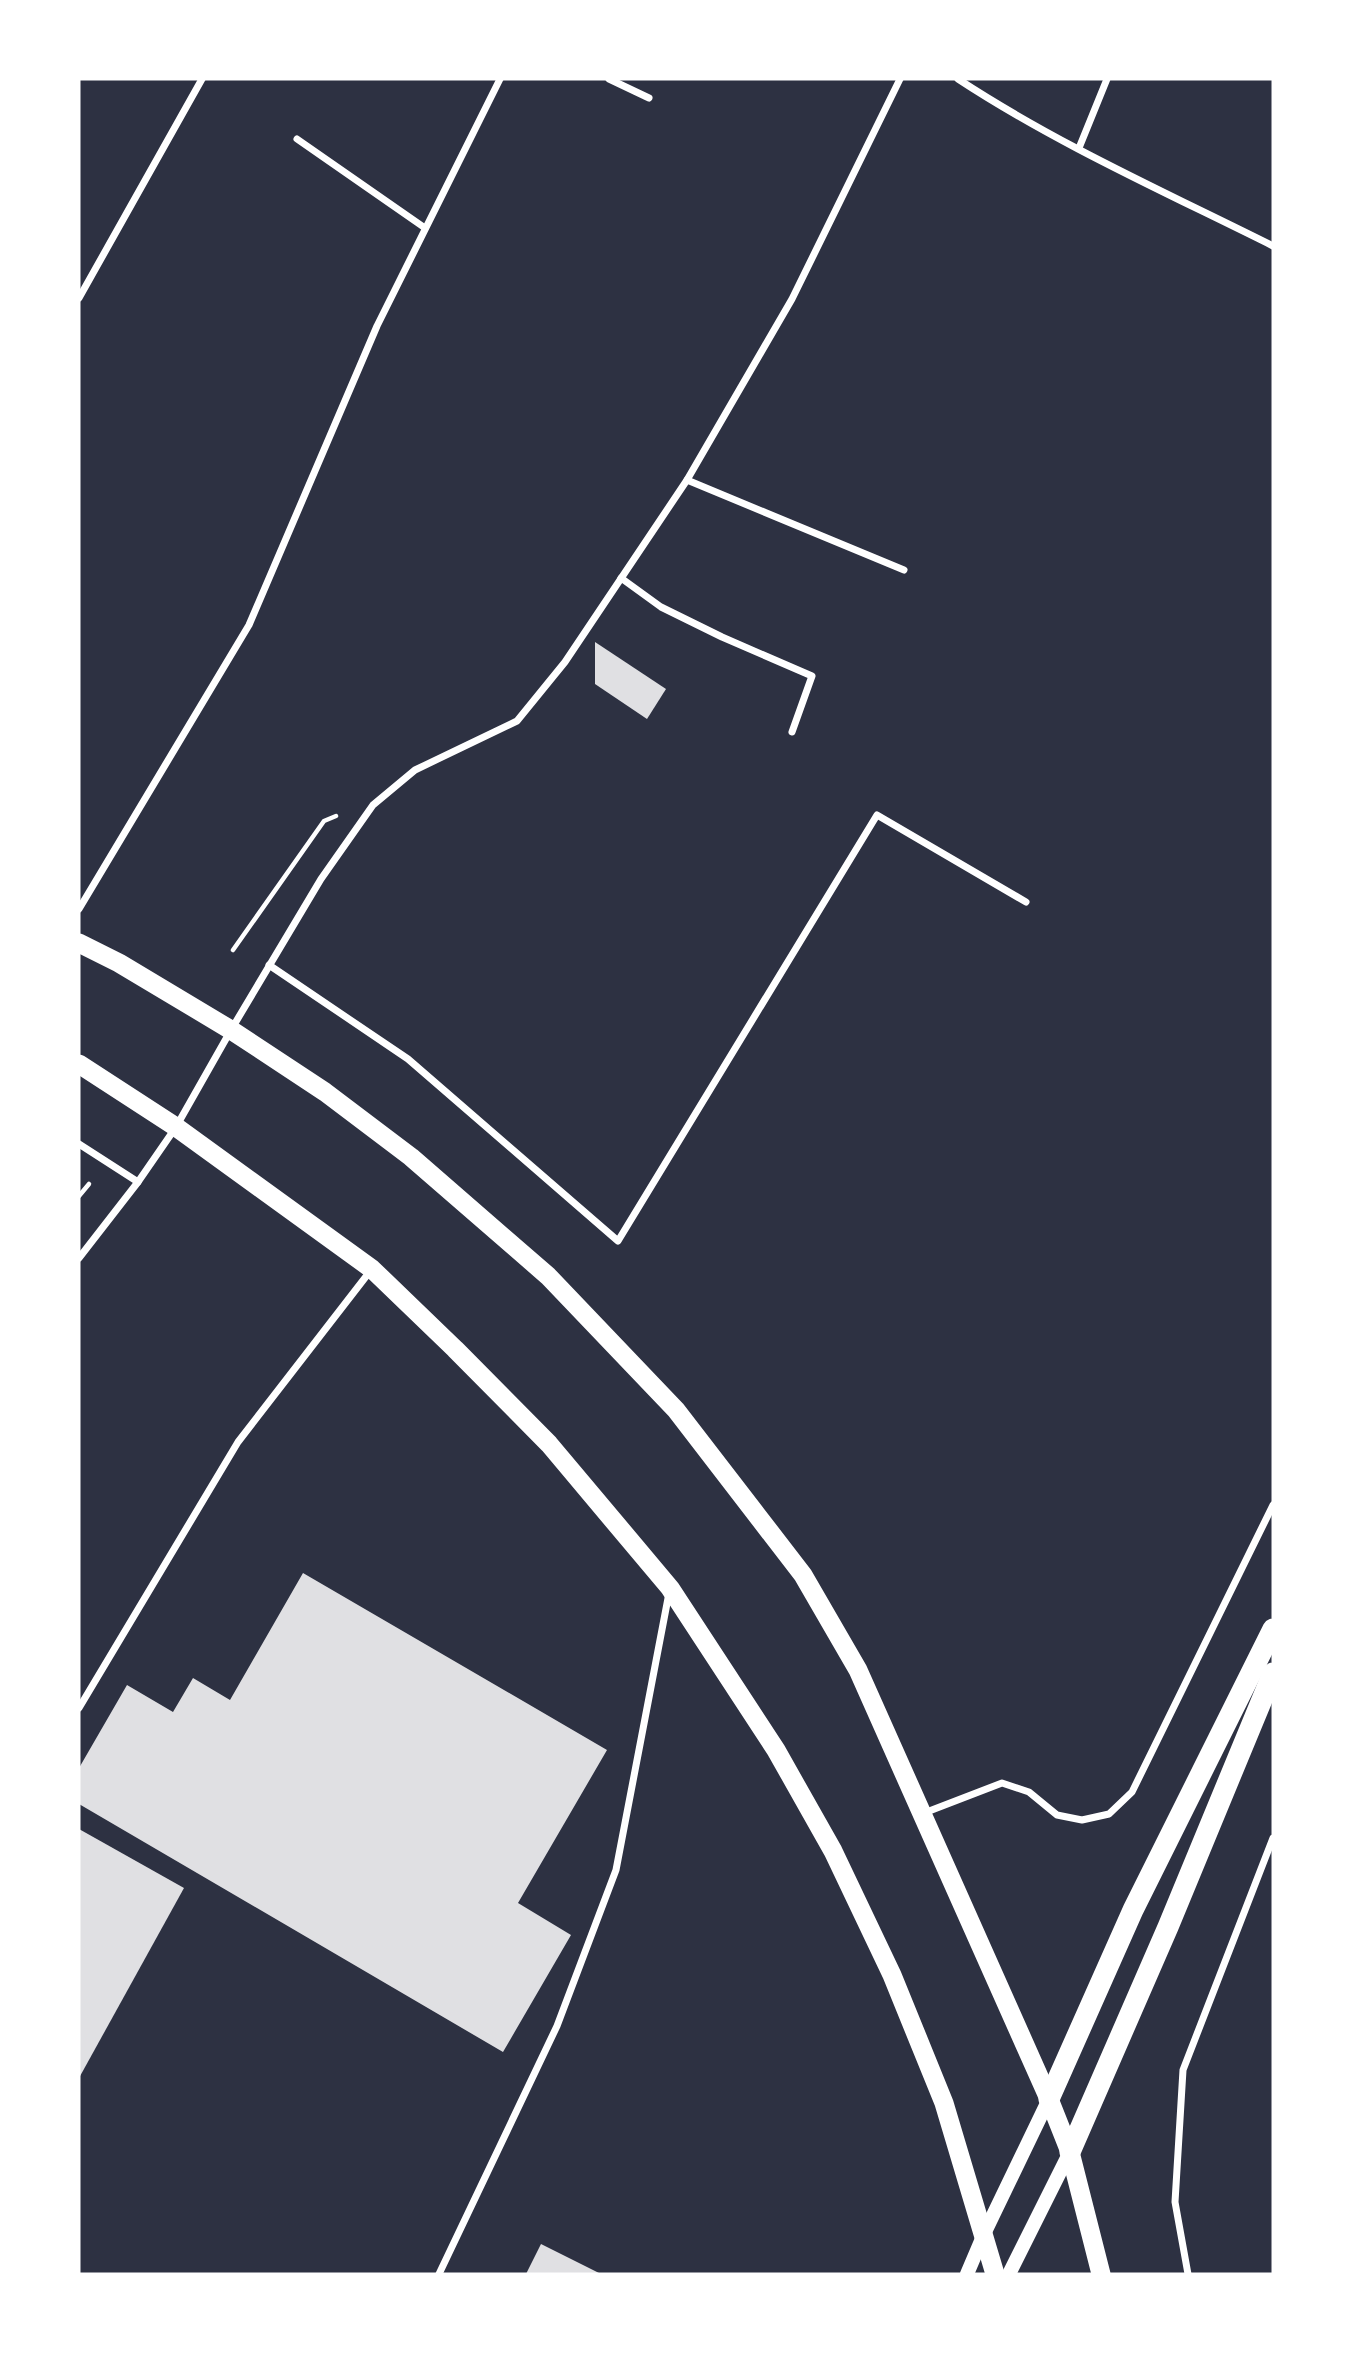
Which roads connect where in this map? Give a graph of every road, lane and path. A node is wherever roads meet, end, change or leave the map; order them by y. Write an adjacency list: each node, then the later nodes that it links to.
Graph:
1 (202, 79): 12 (street)
2 (500, 79): 10 (street)
3 (609, 79): 7 (street)
4 (900, 79): 13 (street)
5 (958, 79): 9 (street)
6 (1107, 79): 9 (street)
7 (649, 98)
8 (297, 139): 10 (street)
9 (1079, 148): 11 (street)
10 (425, 228): 18 (street)
11 (1273, 246)
12 (79, 298)
13 (687, 480): 14 (street); 15 (street)
14 (904, 570)
15 (621, 578): 16 (street); 20 (street)
16 (792, 732)
17 (1026, 902): 20 (street)
18 (79, 909)
19 (79, 943): 21 (highway)
20 (270, 965): 21 (street)
21 (230, 1030): 23 (street); 35 (highway)
22 (79, 1064): 23 (highway)
23 (176, 1127): 25 (street); 29 (highway)
24 (79, 1144): 25 (street)
25 (138, 1182): 28 (street)
26 (89, 1184): 27 (path)
27 (79, 1196)
28 (79, 1258)
29 (372, 1269): 31 (highway); 34 (street)
30 (1273, 1505): 35 (street)
31 (670, 1588): 39 (highway); 40 (street)
32 (1273, 1629): 37 (highway)
33 (1273, 1673): 38 (highway)
34 (79, 1708)
35 (923, 1813): 37 (highway)
36 (1273, 1838): 45 (street)
37 (1049, 2099): 38 (highway); 39 (main road)
38 (1070, 2152): 43 (main road); 44 (highway)
39 (984, 2234): 41 (main road); 42 (highway)
40 (439, 2274)
41 (967, 2274)
42 (995, 2274)
43 (1009, 2274)
44 (1101, 2274)
45 (1188, 2274)

